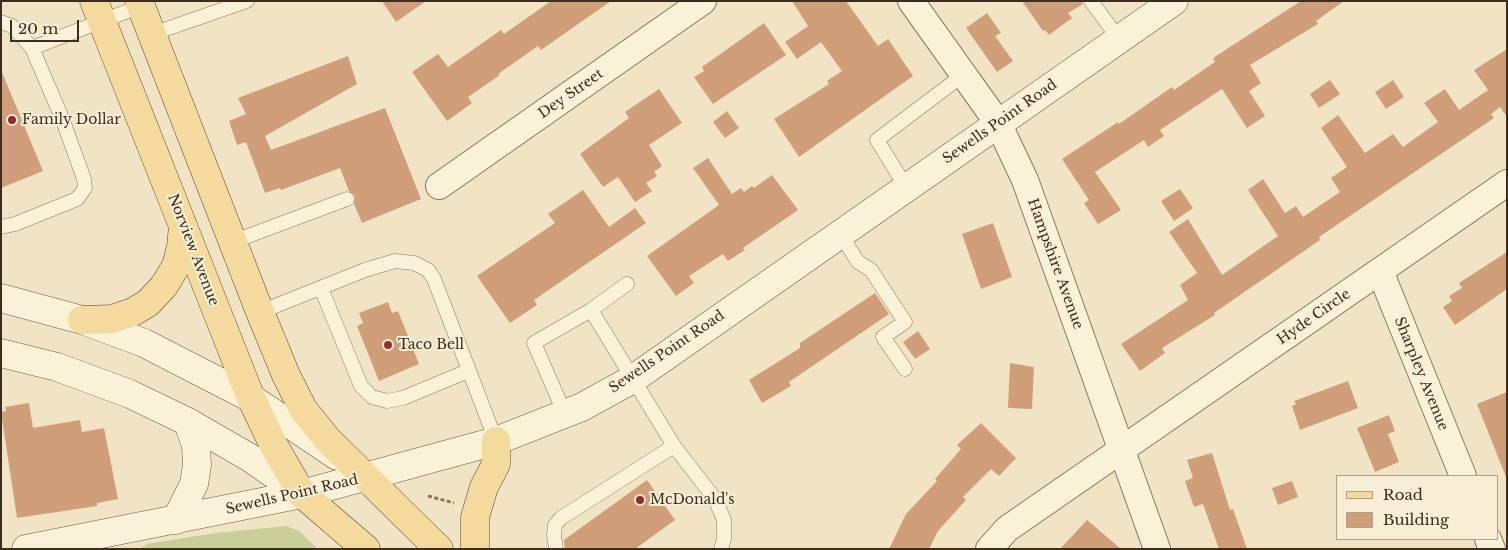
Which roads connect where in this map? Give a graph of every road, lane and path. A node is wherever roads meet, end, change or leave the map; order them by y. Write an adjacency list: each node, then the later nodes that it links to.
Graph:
1 (247, 1): 9 (lane)
2 (703, 1): 15 (street, Dey Street)
3 (911, 1): 12 (street, Hampshire Avenue)
4 (1091, 1): 10 (lane)
5 (140, 4): 7 (lane); 9 (main road)
6 (1157, 6): 10 (main road, Sewells Point Road)
7 (98, 11): 11 (lane); 18 (main road, Norview Avenue)
8 (1, 22): 11 (lane)
9 (152, 34): 21 (main road)
10 (1119, 39): 13 (main road, Sewells Point Road)
11 (32, 48): 19 (lane)
12 (963, 75): 13 (street, Hampshire Avenue); 16 (lane)
13 (998, 124): 16 (main road, Sewells Point Road); 38 (street, Hampshire Avenue)
14 (1507, 183): 22 (street, Hyde Circle)
15 (439, 186)
16 (906, 187): 20 (main road, Sewells Point Road)
17 (347, 199): 21 (lane)
18 (183, 224): 28 (main road); 33 (main road, Norview Avenue)
19 (1, 227)
20 (841, 235): 30 (lane); 32 (main road, Sewells Point Road)
21 (232, 242): 27 (main road)
22 (1380, 272): 38 (street, Hyde Circle); 39 (street, Sharpley Avenue)
23 (627, 284): 26 (lane)
24 (321, 288): 27 (lane); 31 (lane); 31 (lane)
25 (1, 298): 28 (main road)
26 (590, 310): 32 (lane); 34 (lane)
27 (260, 312): 40 (main road)
28 (82, 320): 33 (main road)
29 (1, 352): 35 (main road)
30 (905, 369)
31 (468, 371): 36 (lane)
32 (633, 379): 34 (main road, Sewells Point Road); 37 (lane)
33 (251, 398): 40 (main road); 42 (main road, Norview Avenue)
34 (565, 414): 36 (main road, Sewells Point Road)
35 (188, 422): 42 (main road); 46 (main road)
36 (496, 441): 40 (main road, Sewells Point Road); 51 (main road)
37 (674, 446): 52 (lane); 53 (lane)
38 (1121, 450): 54 (street, Hyde Circle); 55 (street, Hampshire Avenue)
39 (1463, 475)
40 (367, 477): 42 (main road, Sewells Point Road); 50 (main road)
41 (424, 491): 43 (path)
42 (302, 494): 46 (main road, Sewells Point Road); 48 (main road)
43 (428, 496): 44 (path); 45 (path)
44 (422, 497)
45 (463, 506)
46 (176, 520): 47 (main road, Sewells Point Road)
47 (114, 540): 49 (main road, Sewells Point Road)
48 (362, 547)
49 (26, 549)
50 (439, 549)
51 (475, 549)
52 (556, 549)
53 (721, 549)
54 (989, 549)
55 (1157, 549)

